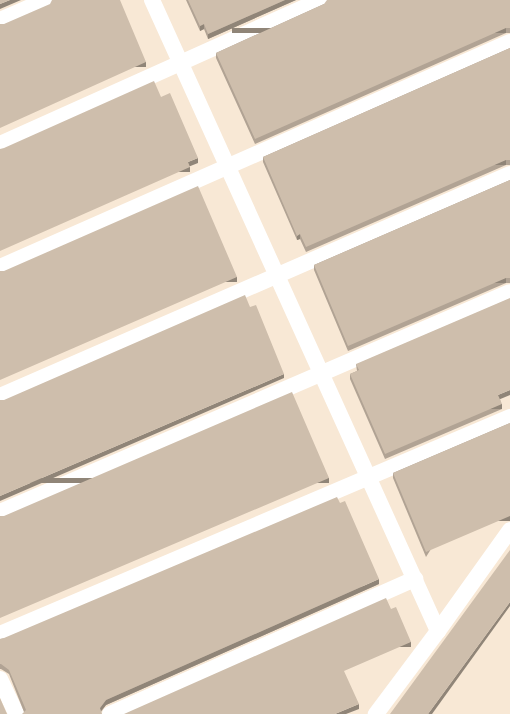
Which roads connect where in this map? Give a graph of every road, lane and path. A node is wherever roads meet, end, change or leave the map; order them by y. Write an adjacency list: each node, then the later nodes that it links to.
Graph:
1 (46, 0): 4 (lane)
2 (152, 0): 6 (lane)
3 (320, 0): 6 (lane)
4 (0, 20)
5 (510, 42): 8 (lane)
6 (180, 61): 7 (lane); 8 (lane)
7 (0, 144)
8 (227, 166): 10 (lane); 11 (lane)
9 (510, 174): 11 (lane)
10 (0, 267)
11 (276, 274): 13 (lane); 14 (lane)
12 (510, 292): 13 (lane)
13 (321, 372): 16 (lane); 17 (lane)
14 (0, 396)
15 (510, 417): 16 (lane)
16 (368, 476): 19 (lane); 21 (lane)
17 (0, 512)
18 (510, 530): 20 (lane)
19 (415, 579): 20 (lane); 24 (lane)
20 (438, 631): 25 (lane)
21 (0, 634)
22 (0, 679): 23 (lane)
23 (16, 714)
24 (110, 714)
25 (376, 714)

